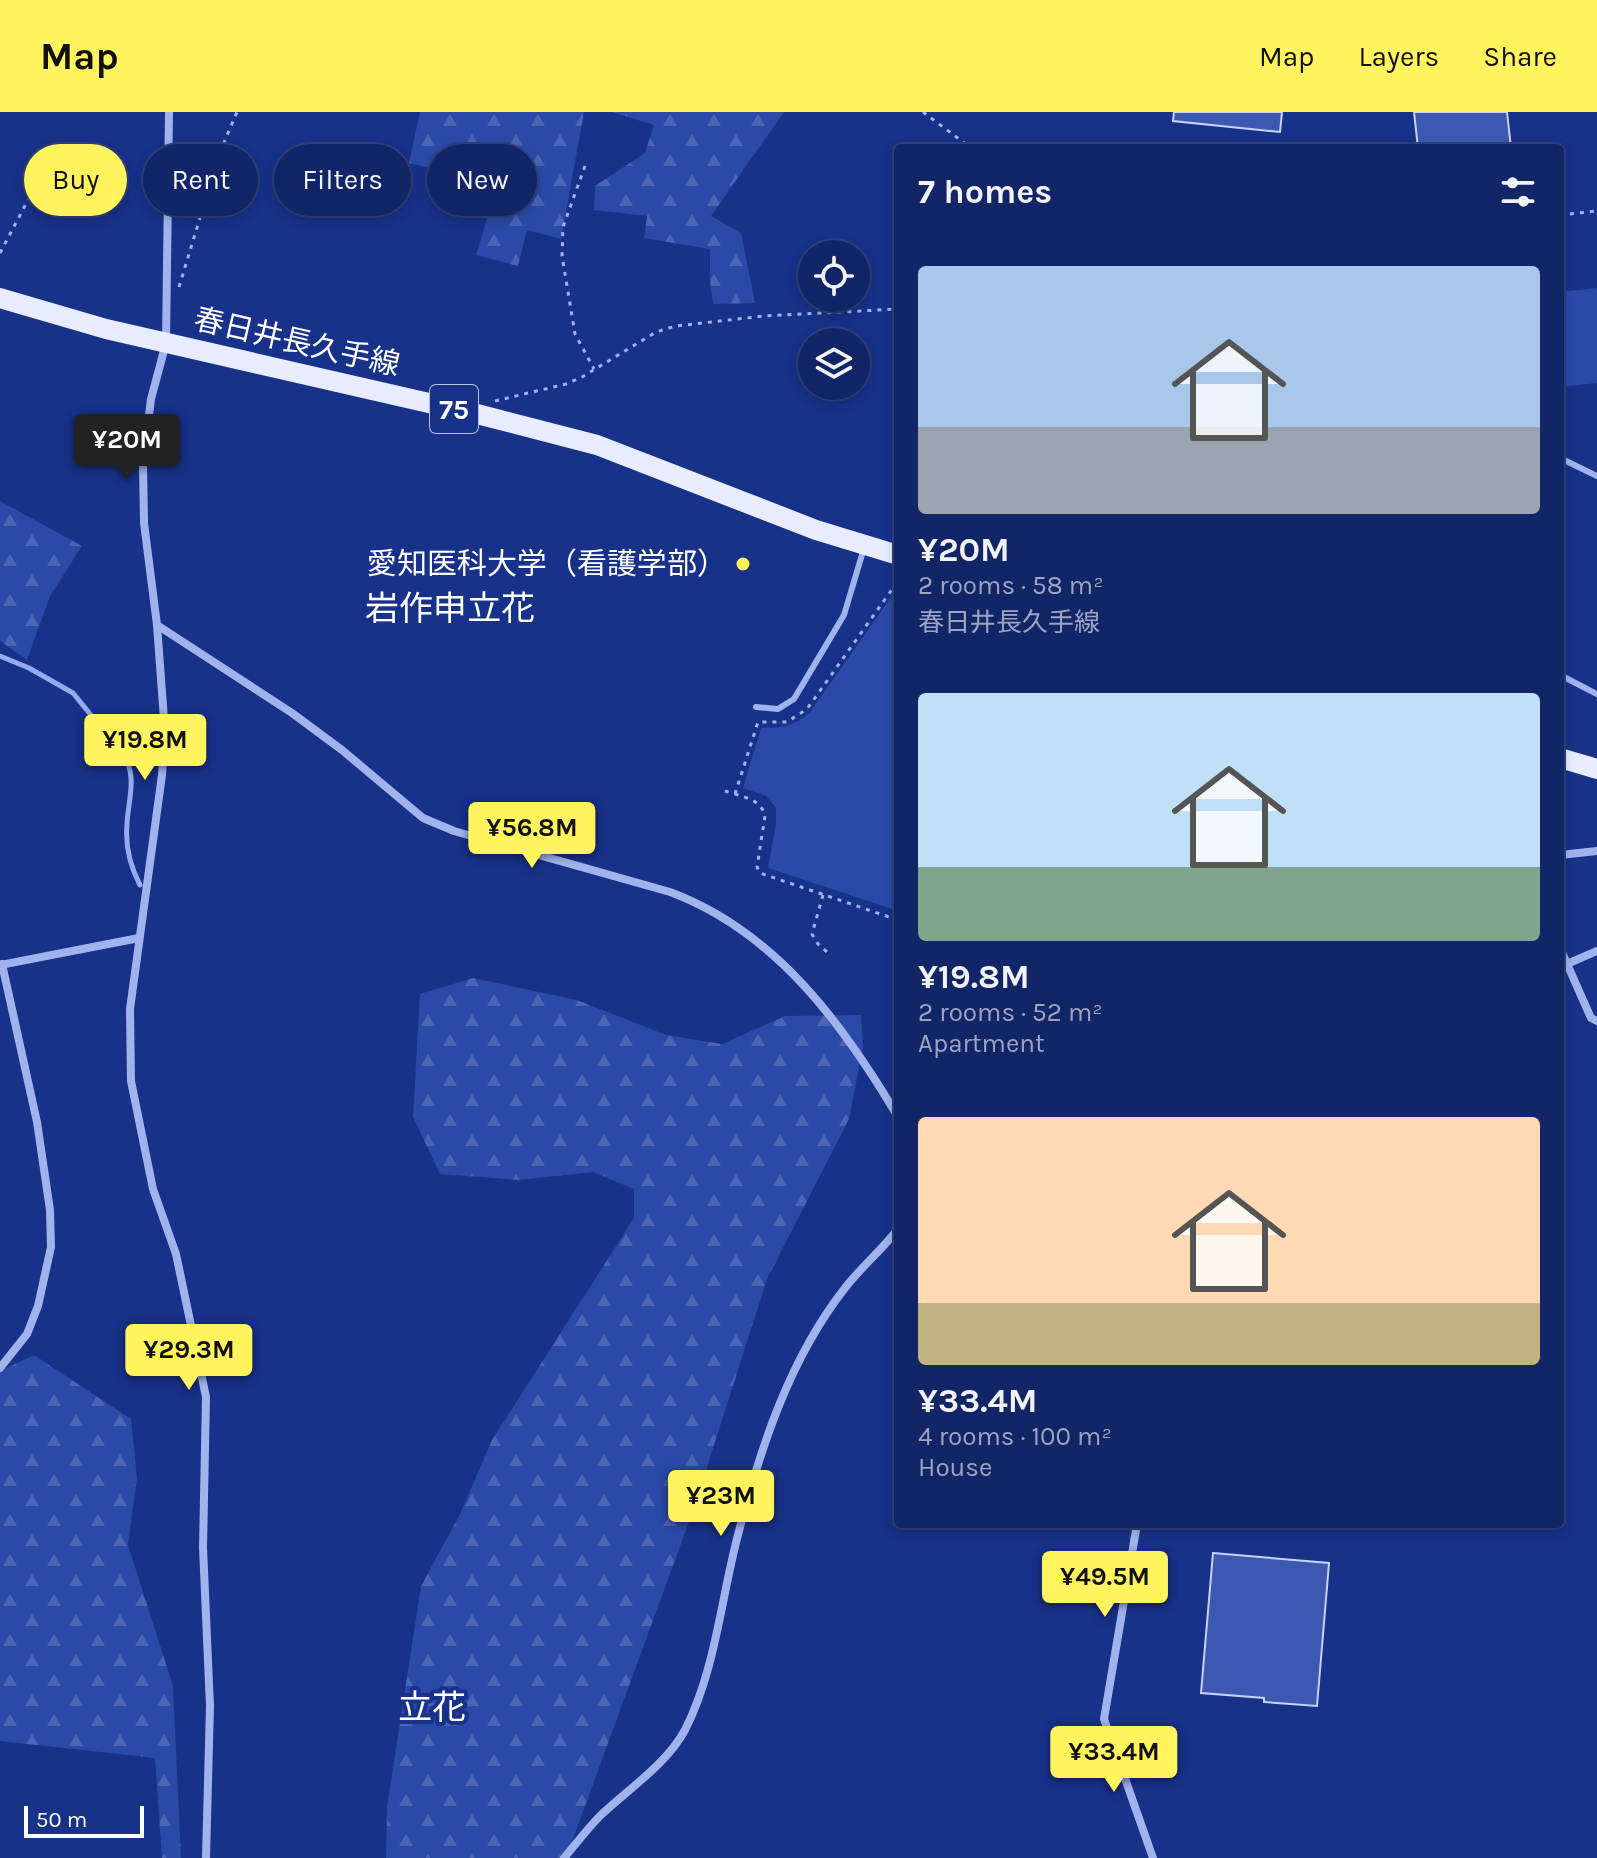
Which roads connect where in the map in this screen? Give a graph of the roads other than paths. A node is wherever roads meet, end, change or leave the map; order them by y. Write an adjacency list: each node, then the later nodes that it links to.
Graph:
1 (169, 112): 3 (street)
2 (0, 298): 3 (main road, 春日井長久手線 / 75)
3 (166, 343): 6 (main road, 春日井長久手線 / 75); 8 (street)
4 (1564, 460): 5 (lane)
5 (1597, 476)
6 (865, 545): 7 (main road, 春日井長久手線 / 75); 11 (lane)
7 (894, 554)
8 (157, 625): 16 (street); 22 (street)
9 (1564, 677): 10 (lane)
10 (1597, 694)
11 (756, 707)
12 (1564, 759): 13 (main road)
13 (1597, 769)
14 (1597, 851): 15 (street)
15 (1564, 855)
16 (139, 938): 19 (street); 26 (street)
17 (1597, 951): 20 (street)
18 (1564, 957): 20 (street)
19 (1, 964): 24 (street)
20 (1567, 964): 21 (street)
21 (1597, 1021)
22 (894, 1110)
23 (894, 1233): 27 (street)
24 (0, 1368)
25 (1136, 1528): 28 (street)
26 (206, 1858)
27 (564, 1858)
28 (1153, 1858)

